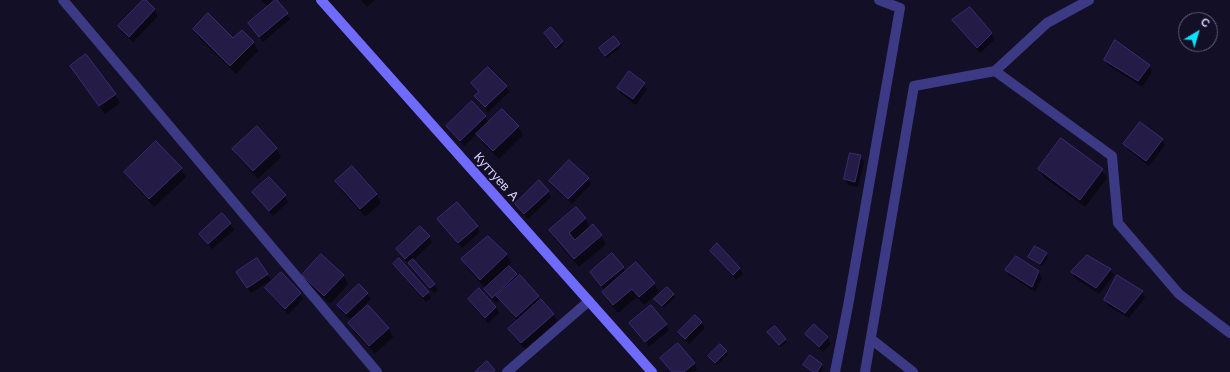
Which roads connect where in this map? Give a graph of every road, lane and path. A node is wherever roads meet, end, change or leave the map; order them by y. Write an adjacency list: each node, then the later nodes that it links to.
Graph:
1 (63, 0): 9 (street)
2 (322, 0): 6 (street, Куттуев А)
3 (879, 0): 12 (street)
4 (1089, 0): 5 (street)
5 (995, 71): 7 (street); 8 (street)
6 (589, 301): 10 (street); 11 (street, Куттуев А)
7 (1230, 333)
8 (871, 339): 13 (street); 14 (street)
9 (377, 372)
10 (507, 372)
11 (652, 372)
12 (835, 372)
13 (865, 372)
14 (913, 372)

